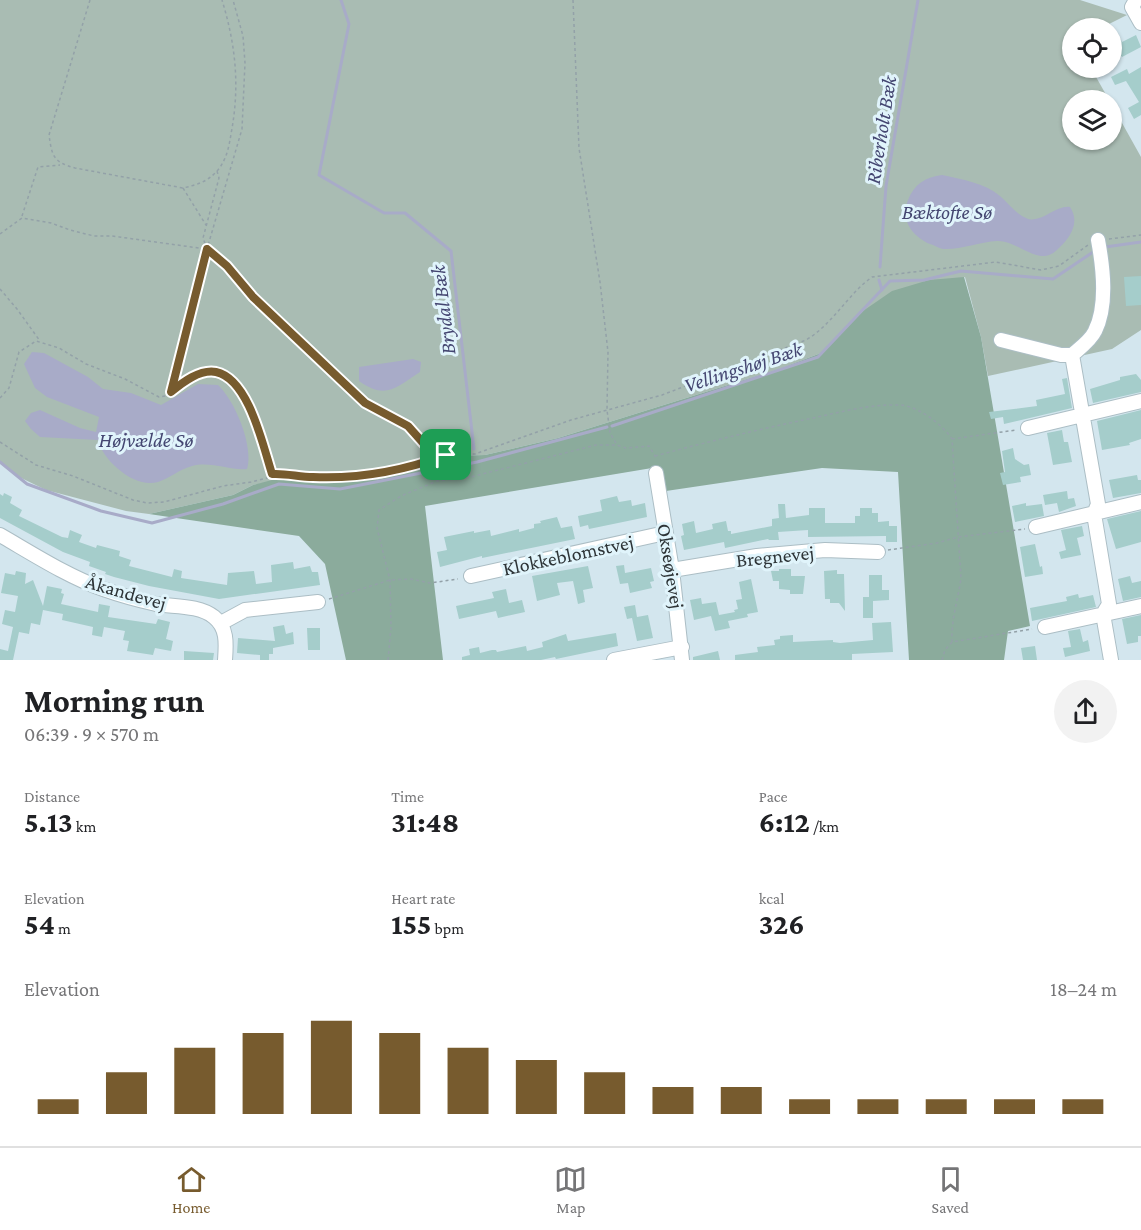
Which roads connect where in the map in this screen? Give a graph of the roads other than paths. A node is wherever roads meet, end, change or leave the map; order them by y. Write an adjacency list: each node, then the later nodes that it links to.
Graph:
1 (1134, 4): 2 (street)
2 (1141, 23)
3 (1098, 240): 5 (street)
4 (1001, 340): 5 (street)
5 (1072, 355): 7 (street)
6 (1141, 401): 7 (street)
7 (1083, 417): 8 (street); 11 (street)
8 (1028, 428)
9 (656, 473): 13 (street, Okseøjevej)
10 (1141, 502): 11 (street)
11 (1094, 514): 12 (street); 20 (street)
12 (1036, 527)
13 (665, 533): 16 (street, Okseøjevej); 17 (street, Klokkeblomstvej)
14 (0, 536): 21 (street, Åkandevej)
15 (878, 552): 16 (street, Bregnevej)
16 (672, 570): 23 (street, Okseøjevej)
17 (471, 576)
18 (318, 602): 21 (street)
19 (1141, 606): 20 (street)
20 (1103, 614): 22 (street); 26 (street)
21 (220, 623): 24 (street)
22 (1045, 627)
23 (682, 654): 25 (street)
24 (225, 660)
25 (614, 660)
26 (1111, 660)

